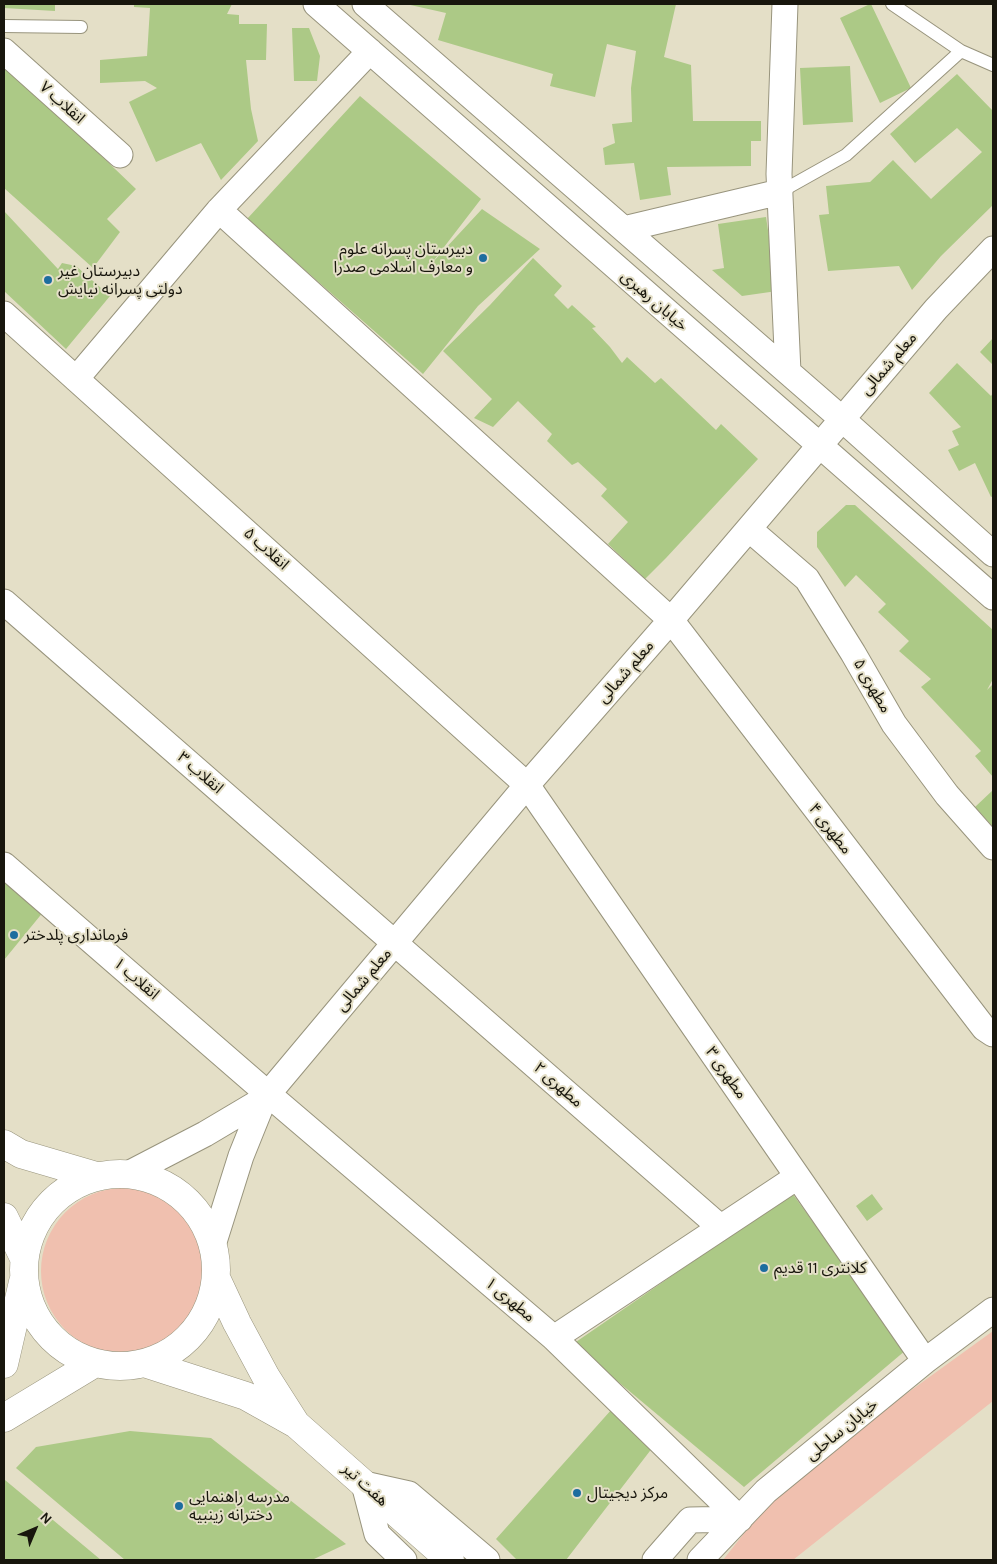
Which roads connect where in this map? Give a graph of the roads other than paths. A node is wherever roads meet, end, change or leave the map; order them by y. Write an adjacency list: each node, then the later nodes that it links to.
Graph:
1 (316, 4): 8 (street, خیابان رهبری)
2 (365, 4): 14 (street)
3 (785, 4): 12 (street)
4 (892, 4): 9 (lane)
5 (4, 26): 6 (lane)
6 (81, 27)
7 (4, 50): 11 (street, انقلاب ۷)
8 (370, 51): 13 (street); 20 (street, خیابان رهبری)
9 (961, 51): 10 (lane); 12 (lane)
10 (993, 65)
11 (120, 155)
12 (780, 192): 14 (street); 17 (street)
13 (218, 210): 18 (street); 25 (street, مطهری ۴)
14 (624, 229): 17 (street)
15 (993, 249): 19 (street, معلم شمالی)
16 (4, 314): 18 (street, انقلاب ۵)
17 (788, 372): 19 (street)
18 (76, 379): 26 (street, انقلاب ۵)
19 (842, 419): 20 (street, معلم شمالی); 22 (street)
20 (820, 445): 21 (street, معلم شمالی); 23 (street, خیابان رهبری)
21 (749, 529): 25 (street, معلم شمالی); 27 (street, مطهری ۵)
22 (993, 554)
23 (993, 597)
24 (4, 602): 29 (street, انقلاب ۳)
25 (671, 620): 26 (street, معلم شمالی); 30 (street, مطهری ۴)
26 (527, 785): 29 (street, معلم شمالی); 35 (street, مطهری ۳)
27 (993, 847)
28 (4, 865): 31 (street, انقلاب ۱)
29 (395, 944): 31 (street, معلم شمالی); 37 (street, مطهری ۲)
30 (993, 1034)
31 (266, 1096): 33 (street); 38 (street); 42 (street, مطهری ۱)
32 (4, 1144): 34 (main road)
33 (128, 1174): 34 (main road); 38 (main road)
34 (96, 1176): 39 (main road)
35 (797, 1176): 37 (street); 43 (street, مطهری ۳)
36 (4, 1217): 39 (main road)
37 (720, 1227): 42 (street)
38 (213, 1245): 40 (main road)
39 (24, 1268): 44 (main road); 46 (main road)
40 (216, 1278): 45 (main road); 48 (main road)
41 (993, 1310): 43 (street, خیابان ساحلی)
42 (554, 1338): 50 (street, مطهری ۱)
43 (925, 1361): 50 (street, خیابان ساحلی)
44 (95, 1363): 45 (main road); 47 (main road)
45 (144, 1363): 48 (main road)
46 (4, 1364)
47 (4, 1418)
48 (296, 1424): 49 (main road, هفت تیر)
49 (364, 1484): 51 (main road, هفت تیر); 52 (street); 53 (street)
50 (740, 1519): 54 (street); 55 (street, خیابان ساحلی)
51 (442, 1553)
52 (404, 1560)
53 (487, 1560)
54 (655, 1560)
55 (700, 1560)

